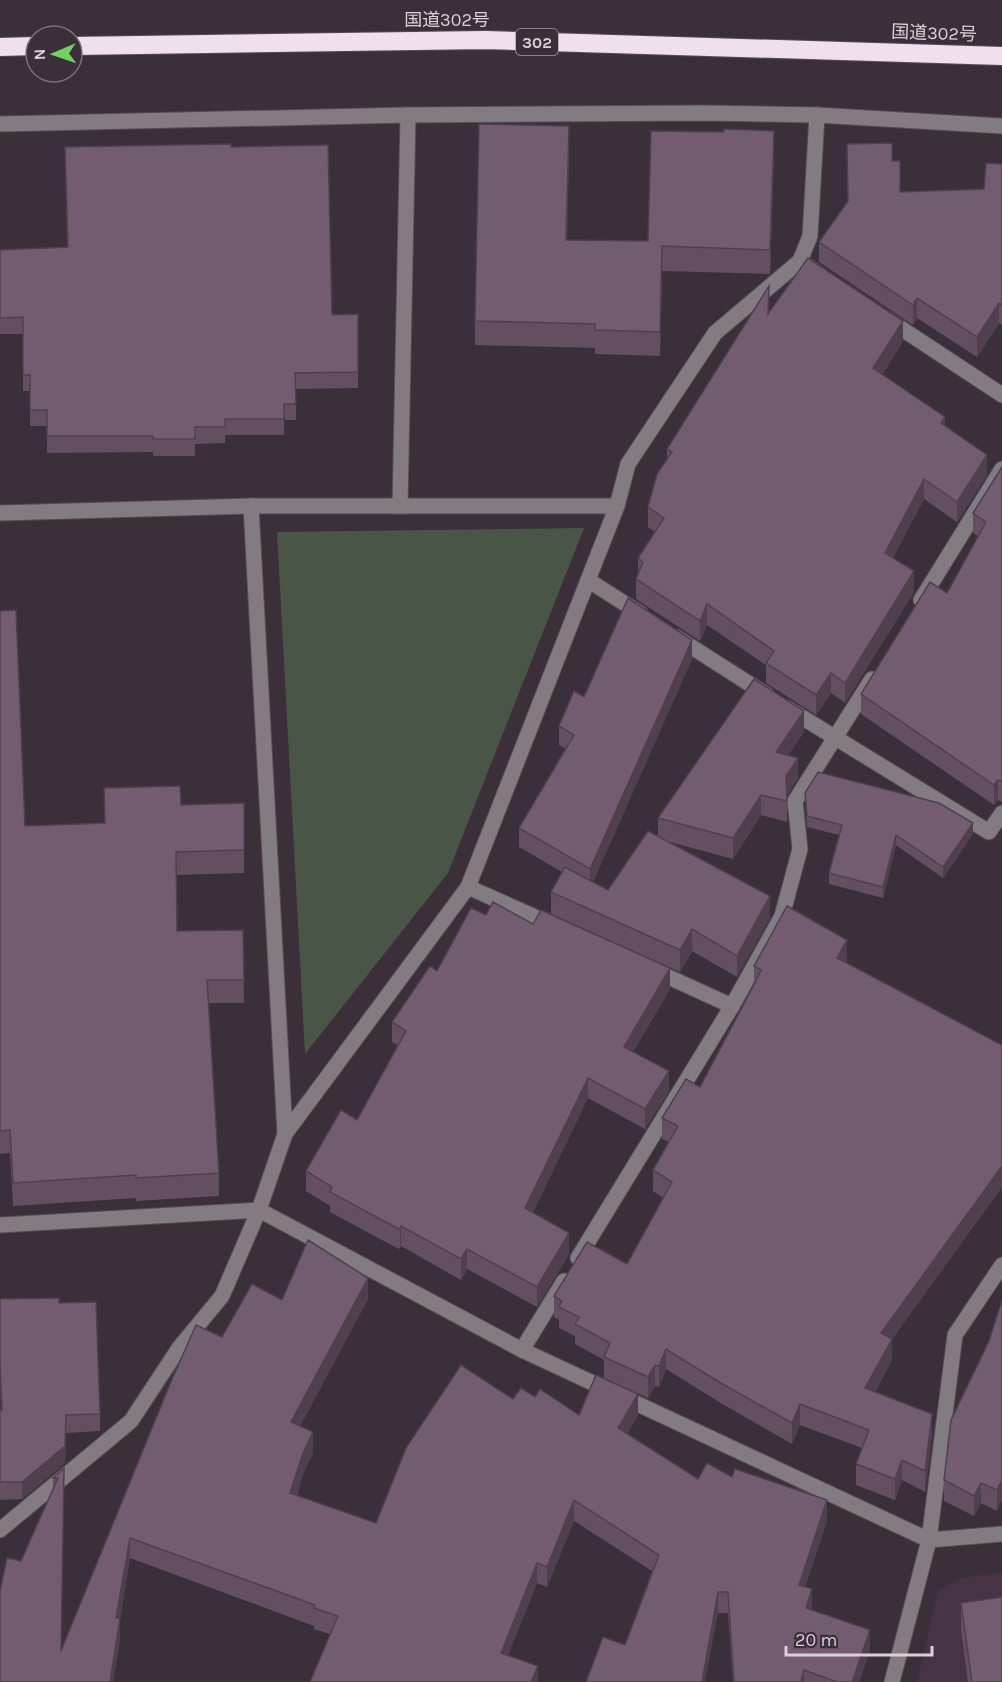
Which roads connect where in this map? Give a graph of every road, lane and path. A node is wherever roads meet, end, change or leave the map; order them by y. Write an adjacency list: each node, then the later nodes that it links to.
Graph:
1 (24, 46): 3 (highway)
2 (84, 46): 4 (highway, 国道302号 / 302)
3 (0, 47)
4 (1002, 56)
5 (408, 115): 6 (street); 7 (street); 15 (street)
6 (817, 115): 8 (street); 9 (street)
7 (0, 124)
8 (1002, 126)
9 (800, 261): 10 (street); 16 (street)
10 (829, 280)
11 (877, 312): 12 (street)
12 (1002, 395)
13 (1002, 469): 19 (street)
14 (251, 506): 15 (street); 17 (street); 27 (street)
15 (400, 506): 16 (street)
16 (616, 506): 18 (street)
17 (0, 513)
18 (588, 580): 21 (street); 23 (street)
19 (915, 609)
20 (878, 669): 21 (street)
21 (834, 739): 22 (street); 26 (street)
22 (1002, 813)
23 (468, 887): 24 (street); 27 (street)
24 (574, 934)
25 (637, 963): 26 (street)
26 (732, 1006): 31 (street)
27 (285, 1134): 28 (street)
28 (259, 1210): 29 (street); 31 (street); 32 (street)
29 (0, 1225)
30 (1002, 1265): 34 (street)
31 (522, 1350): 34 (street)
32 (0, 1530)
33 (1002, 1534): 34 (street)
34 (929, 1540): 35 (street)
35 (892, 1682)

